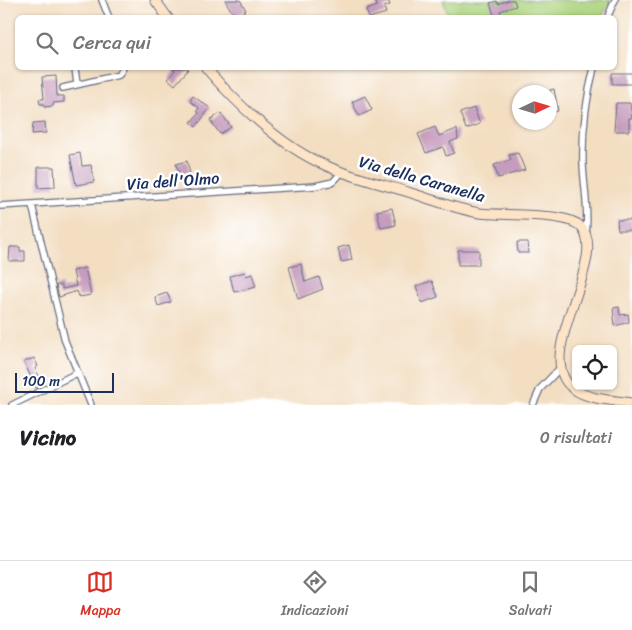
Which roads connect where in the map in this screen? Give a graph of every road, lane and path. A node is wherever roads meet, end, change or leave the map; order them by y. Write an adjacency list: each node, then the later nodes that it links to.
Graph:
1 (102, 0): 4 (street)
2 (155, 0): 5 (main road)
3 (615, 0): 6 (street)
4 (108, 15)
5 (166, 15)
6 (608, 15)
7 (75, 70): 11 (street)
8 (122, 70): 11 (street)
9 (208, 70): 13 (main road, Via della Caranella)
10 (594, 70): 16 (street)
11 (77, 84): 12 (street)
12 (63, 88)
13 (342, 172): 14 (street, Via dell'Olmo); 16 (main road, Via della Caranella)
14 (32, 205): 15 (street, Via dell'Olmo); 18 (street)
15 (0, 206)
16 (586, 234): 17 (main road)
17 (560, 368): 19 (main road); 22 (street)
18 (76, 373): 20 (street); 21 (street)
19 (632, 403)
20 (12, 405)
21 (91, 405)
22 (533, 405)

